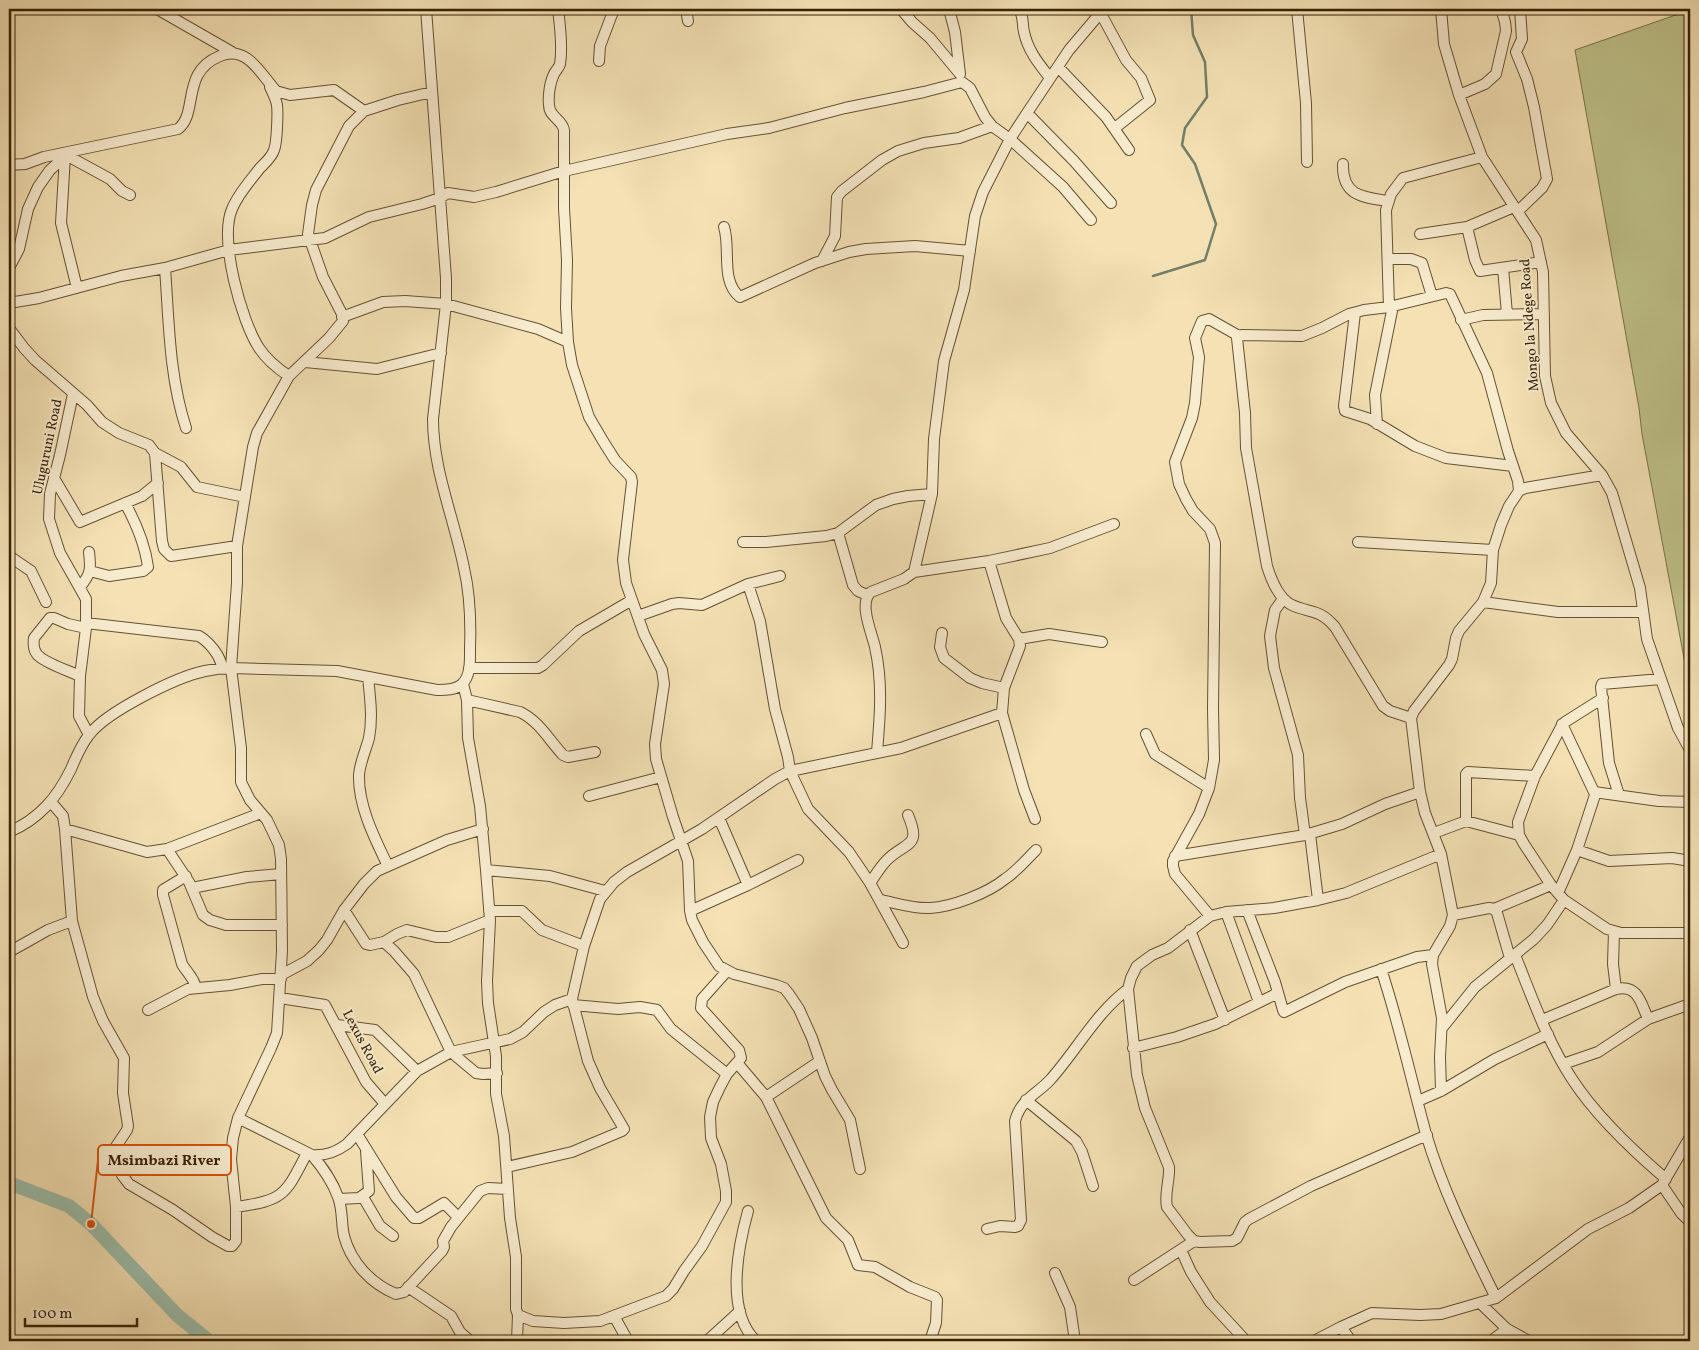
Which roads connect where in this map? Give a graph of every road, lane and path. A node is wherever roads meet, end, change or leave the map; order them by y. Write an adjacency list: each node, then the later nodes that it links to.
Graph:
1 (157, 9): 15 (street)
2 (426, 9): 21 (street)
3 (614, 9): 16 (street)
4 (686, 9): 14 (street)
5 (901, 9): 18 (street)
6 (949, 9): 18 (street)
7 (1019, 9): 19 (street)
8 (1297, 9): 31 (street)
9 (1441, 9): 22 (street, Mongo la Ndege Road)
10 (1501, 9): 22 (street)
11 (1520, 9): 39 (street)
12 (1100, 10): 17 (street); 26 (street)
13 (560, 11): 34 (street)
14 (688, 21)
15 (232, 52): 20 (street); 29 (street)
16 (600, 61)
17 (1058, 67): 19 (street); 26 (street)
18 (961, 78): 25 (street); 34 (street)
19 (1050, 78): 24 (street)
20 (268, 81): 23 (street); 45 (street)
21 (432, 92): 23 (street); 36 (street)
22 (1459, 95): 30 (street, Mongo la Ndege Road)
23 (364, 111): 44 (street)
24 (1027, 113): 27 (street); 38 (street)
25 (992, 126): 27 (street); 48 (street)
26 (1115, 128): 28 (street)
27 (1010, 139): 40 (street); 46 (street)
28 (1130, 150)
29 (67, 155): 33 (street); 35 (street); 50 (street); 53 (street)
30 (1482, 157): 37 (street); 39 (street, Mongo la Ndege Road)
31 (1306, 162)
32 (1342, 164): 37 (street)
33 (9, 165)
34 (564, 171): 36 (street); 65 (street)
35 (130, 195)
36 (440, 198): 44 (street); 56 (street)
37 (1388, 201): 47 (street)
38 (1111, 203)
39 (1516, 209): 42 (street); 49 (street, Mongo la Ndege Road)
40 (1090, 220)
41 (724, 227): 48 (street)
42 (1467, 227): 43 (street); 52 (street)
43 (1420, 234)
44 (310, 240): 45 (street); 61 (street)
45 (229, 250): 51 (street); 68 (street)
46 (970, 250): 48 (street); 78 (street)
47 (1388, 259): 54 (street); 57 (street)
48 (822, 261)
49 (1541, 262): 52 (street); 60 (street, Mongo la Ndege Road)
50 (9, 268)
51 (165, 268): 53 (street); 71 (street)
52 (1503, 268): 59 (street)
53 (77, 288): 55 (street)
54 (1432, 296): 57 (street); 62 (street)
55 (9, 303)
56 (446, 304): 61 (street); 65 (street); 66 (street)
57 (1391, 306): 58 (street); 70 (street)
58 (1355, 313): 64 (street); 70 (street)
59 (1507, 314): 60 (street); 62 (street)
60 (1544, 314): 74 (street, Mongo la Ndege Road)
61 (342, 317): 67 (street)
62 (1462, 320): 73 (street)
63 (9, 328): 69 (street, Uluguruni Road)
64 (1239, 336): 96 (street); 126 (street)
65 (568, 342): 97 (street)
66 (440, 353): 67 (street); 107 (street)
67 (305, 362): 68 (street)
68 (289, 376): 79 (street)
69 (73, 394): 72 (street, Uluguruni Road); 75 (street, Uluguruni Road)
70 (1377, 424): 73 (street)
71 (186, 428)
72 (155, 453): 76 (street); 79 (street, Uluguruni Road)
73 (1513, 466): 77 (street)
74 (1602, 475): 77 (street); 100 (street, Mongo la Ndege Road)
75 (54, 478): 80 (street); 94 (street, Uluguruni Road)
76 (158, 483): 80 (street); 85 (street)
77 (1519, 491): 86 (street)
78 (932, 494): 82 (street); 91 (street)
79 (245, 497): 85 (street)
80 (125, 503): 90 (street)
81 (1114, 524): 89 (street)
82 (838, 533): 83 (street); 95 (street)
83 (743, 542)
84 (1358, 542): 86 (street)
85 (237, 546): 106 (street)
86 (1493, 550): 99 (street)
87 (89, 552): 90 (street)
88 (9, 556): 98 (street)
89 (989, 562): 91 (street); 104 (street)
90 (90, 571): 94 (street)
91 (914, 572): 95 (street)
92 (780, 576): 93 (street)
93 (748, 584): 101 (street); 123 (street)
94 (80, 587): 102 (street, Uluguruni Road)
95 (867, 595): 122 (street)
96 (1283, 599): 116 (street); 141 (street)
97 (632, 600): 101 (street); 107 (street)
98 (46, 602)
99 (1483, 602): 100 (street); 116 (street)
100 (1643, 612): 110 (street, Mongo la Ndege Road)
101 (638, 616): 125 (street)
102 (86, 626): 106 (street); 108 (street, Uluguruni Road); 108 (street)
103 (942, 633): 112 (street)
104 (1020, 639): 105 (street); 112 (street)
105 (1102, 642)
106 (227, 668): 109 (street); 119 (street); 133 (street)
107 (469, 668): 111 (street)
108 (80, 676): 119 (street, Uluguruni Road)
109 (368, 677): 111 (street); 152 (street)
110 (1661, 679): 113 (street); 120 (street, Mongo la Ndege Road)
111 (463, 684): 114 (street)
112 (1004, 688): 115 (street)
113 (1603, 698): 117 (street); 129 (street)
114 (467, 700): 121 (street); 139 (street)
115 (1002, 713): 122 (street); 136 (street)
116 (1412, 718): 127 (street)
117 (1562, 724): 124 (street); 128 (street)
118 (1146, 734): 126 (street)
119 (89, 735): 131 (street)
120 (1690, 750)
121 (595, 752)
122 (877, 752): 123 (street)
123 (790, 772): 135 (street); 156 (street)
124 (1535, 776): 137 (street); 143 (street)
125 (661, 777): 130 (street); 144 (street)
126 (1209, 788): 149 (street)
127 (1420, 792): 141 (street); 142 (street)
128 (1596, 792): 129 (street); 147 (street)
129 (1620, 795): 132 (street)
130 (589, 796)
131 (51, 802): 138 (street); 140 (street)
132 (1690, 802)
133 (261, 813): 145 (street); 154 (street)
134 (908, 815): 156 (street)
135 (719, 818): 144 (street); 157 (street)
136 (1035, 820)
137 (1466, 821): 142 (street); 143 (street)
138 (65, 829): 145 (street); 171 (street)
139 (483, 829): 152 (street); 153 (street)
140 (9, 832)
141 (1308, 834): 149 (street); 162 (street)
142 (1434, 834): 148 (street)
143 (1519, 835): 160 (street)
144 (680, 841): 159 (street); 166 (street)
145 (167, 849): 155 (street)
146 (1036, 850): 161 (street)
147 (1577, 850): 151 (street); 160 (street)
148 (1441, 854): 162 (street); 168 (street)
149 (1175, 856): 170 (street)
150 (798, 860): 157 (street)
151 (1690, 861)
152 (388, 866): 164 (street)
153 (486, 870): 159 (street); 169 (street)
154 (281, 874): 158 (street); 172 (street)
155 (186, 876): 158 (street); 185 (street)
156 (870, 883): 161 (street)
157 (748, 885): 166 (street)
158 (192, 888): 172 (street)
159 (605, 891): 178 (street)
160 (1557, 893): 163 (street); 174 (street); 181 (street)
161 (880, 900): 177 (street)
162 (1318, 900): 165 (street)
163 (1494, 909): 168 (street); 181 (street)
164 (344, 910): 176 (street); 184 (street)
165 (1247, 910): 167 (street); 188 (street)
166 (690, 911): 183 (street)
167 (1226, 912): 170 (street); 191 (street)
168 (1453, 915): 180 (street)
169 (489, 916): 176 (street); 178 (street); 200 (street)
170 (1210, 916): 173 (street)
171 (72, 920): 179 (street); 227 (street)
172 (282, 925): 184 (street)
173 (1190, 930): 187 (street); 195 (street)
174 (1614, 932): 175 (street); 186 (street)
175 (1690, 933)
176 (384, 942): 202 (street)
177 (904, 943)
178 (584, 946): 190 (street)
179 (9, 952)
180 (1433, 954): 182 (street); 198 (street)
181 (1512, 956): 196 (street); 198 (street)
182 (1381, 970): 188 (street); 212 (street)
183 (727, 971): 203 (street); 204 (street)
184 (281, 977): 185 (street); 189 (street)
185 (196, 987): 193 (street)
186 (1616, 988): 194 (street); 196 (street)
187 (1128, 989): 201 (street); 211 (street)
188 (1278, 993): 191 (street)
189 (280, 998): 197 (street, Lexus Road); 214 (street)
190 (572, 1002): 200 (street); 208 (street); 220 (street)
191 (1259, 1002): 195 (street)
192 (1690, 1004): 194 (street)
193 (148, 1010)
194 (1648, 1019): 205 (street)
195 (1224, 1020): 201 (street)
196 (1542, 1020): 199 (street)
197 (336, 1025): 206 (street); 213 (street, Lexus Road)
198 (1442, 1028): 209 (street)
199 (1548, 1034): 205 (street); 209 (street)
200 (494, 1044): 202 (street); 207 (street)
201 (1133, 1048): 233 (street)
202 (451, 1052): 206 (street); 207 (street)
203 (820, 1061): 210 (street); 221 (street)
204 (738, 1064): 208 (street); 210 (street)
205 (1563, 1064): 222 (street)
206 (417, 1071): 213 (street)
207 (497, 1073): 220 (street)
208 (727, 1074): 242 (street)
209 (1441, 1090): 212 (street)
210 (766, 1097): 250 (street)
211 (1026, 1100): 223 (street); 231 (street)
212 (1418, 1102): 216 (street)
213 (385, 1104): 215 (street)
214 (238, 1118): 219 (street); 227 (street)
215 (357, 1134): 218 (street); 219 (street)
216 (1426, 1135): 233 (street); 238 (street)
217 (1689, 1144): 222 (street)
218 (366, 1150): 225 (street); 229 (street)
219 (309, 1154): 226 (street); 227 (street)
220 (507, 1167): 224 (street)
221 (860, 1169)
222 (1664, 1182): 230 (street); 238 (street)
223 (1094, 1186)
224 (508, 1189): 229 (street); 241 (street)
225 (363, 1197): 226 (street); 232 (street)
226 (339, 1199): 237 (street)
227 (236, 1207)
228 (748, 1211): 240 (street)
229 (458, 1217): 237 (street)
230 (1690, 1222)
231 (987, 1229)
232 (393, 1236)
233 (1194, 1241): 234 (street)
234 (1181, 1250): 236 (street); 252 (street)
235 (1055, 1273): 251 (street)
236 (1134, 1280)
237 (408, 1287): 245 (street)
238 (1496, 1298): 239 (street)
239 (1480, 1303): 243 (street); 244 (street)
240 (740, 1312): 248 (street); 249 (street)
241 (518, 1314): 242 (street); 246 (street)
242 (614, 1316): 247 (street)
243 (1341, 1327): 253 (street); 254 (street)
244 (1507, 1329): 255 (street); 256 (street)
245 (470, 1341)
246 (517, 1341)
247 (628, 1341)
248 (707, 1341)
249 (756, 1341)
250 (930, 1341)
251 (1075, 1341)
252 (1246, 1341)
253 (1314, 1341)
254 (1351, 1341)
255 (1491, 1341)
256 (1529, 1341)

